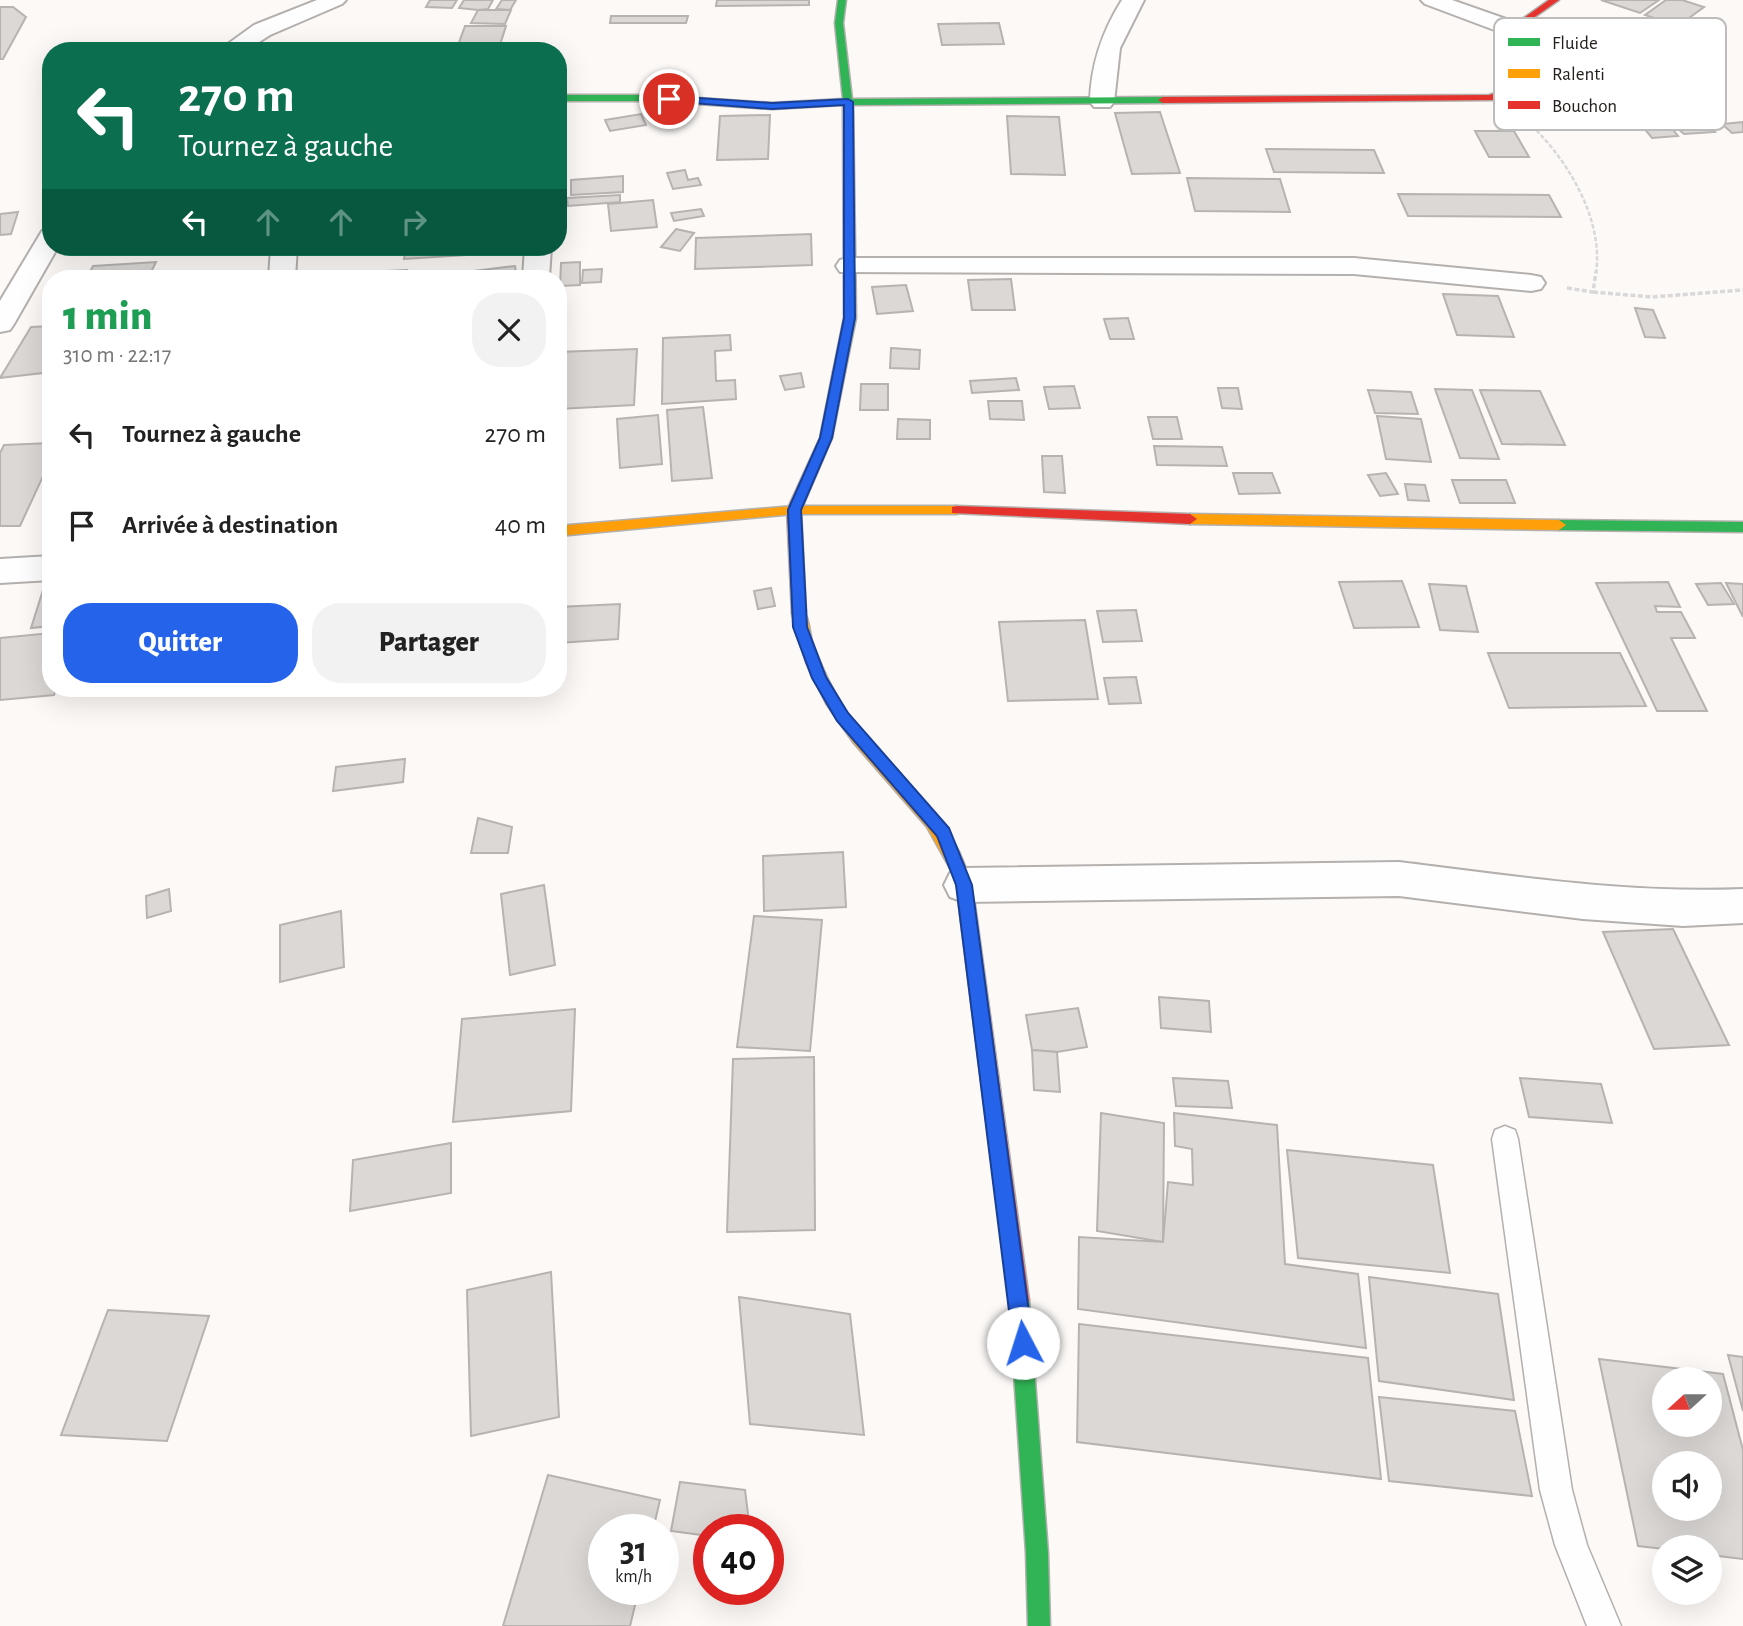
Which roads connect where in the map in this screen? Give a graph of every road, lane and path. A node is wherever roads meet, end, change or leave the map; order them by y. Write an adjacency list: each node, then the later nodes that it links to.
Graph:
1 (335, 0): 8 (street)
2 (842, 0): 13 (street)
3 (1133, 0): 14 (street)
4 (1432, 0): 7 (street)
5 (1555, 0): 6 (street)
6 (1528, 18)
7 (1494, 22)
8 (243, 42)
9 (1494, 97): 11 (street)
10 (567, 98): 13 (street)
11 (1490, 98): 12 (path); 14 (street)
12 (1494, 101)
13 (848, 102): 14 (street); 17 (street)
14 (1102, 102)
15 (1539, 130): 20 (path)
16 (42, 252): 21 (street)
17 (849, 266): 18 (street); 22 (street)
18 (1531, 283): 20 (path)
19 (1743, 290): 20 (path)
20 (1593, 292)
21 (0, 324)
22 (794, 510): 23 (street); 24 (street); 27 (street)
23 (1743, 527)
24 (567, 530)
25 (42, 569): 26 (street)
26 (0, 571)
27 (964, 885): 28 (street); 30 (street)
28 (1743, 906)
29 (1505, 1139): 31 (lane)
30 (1039, 1626)
31 (1604, 1626)

